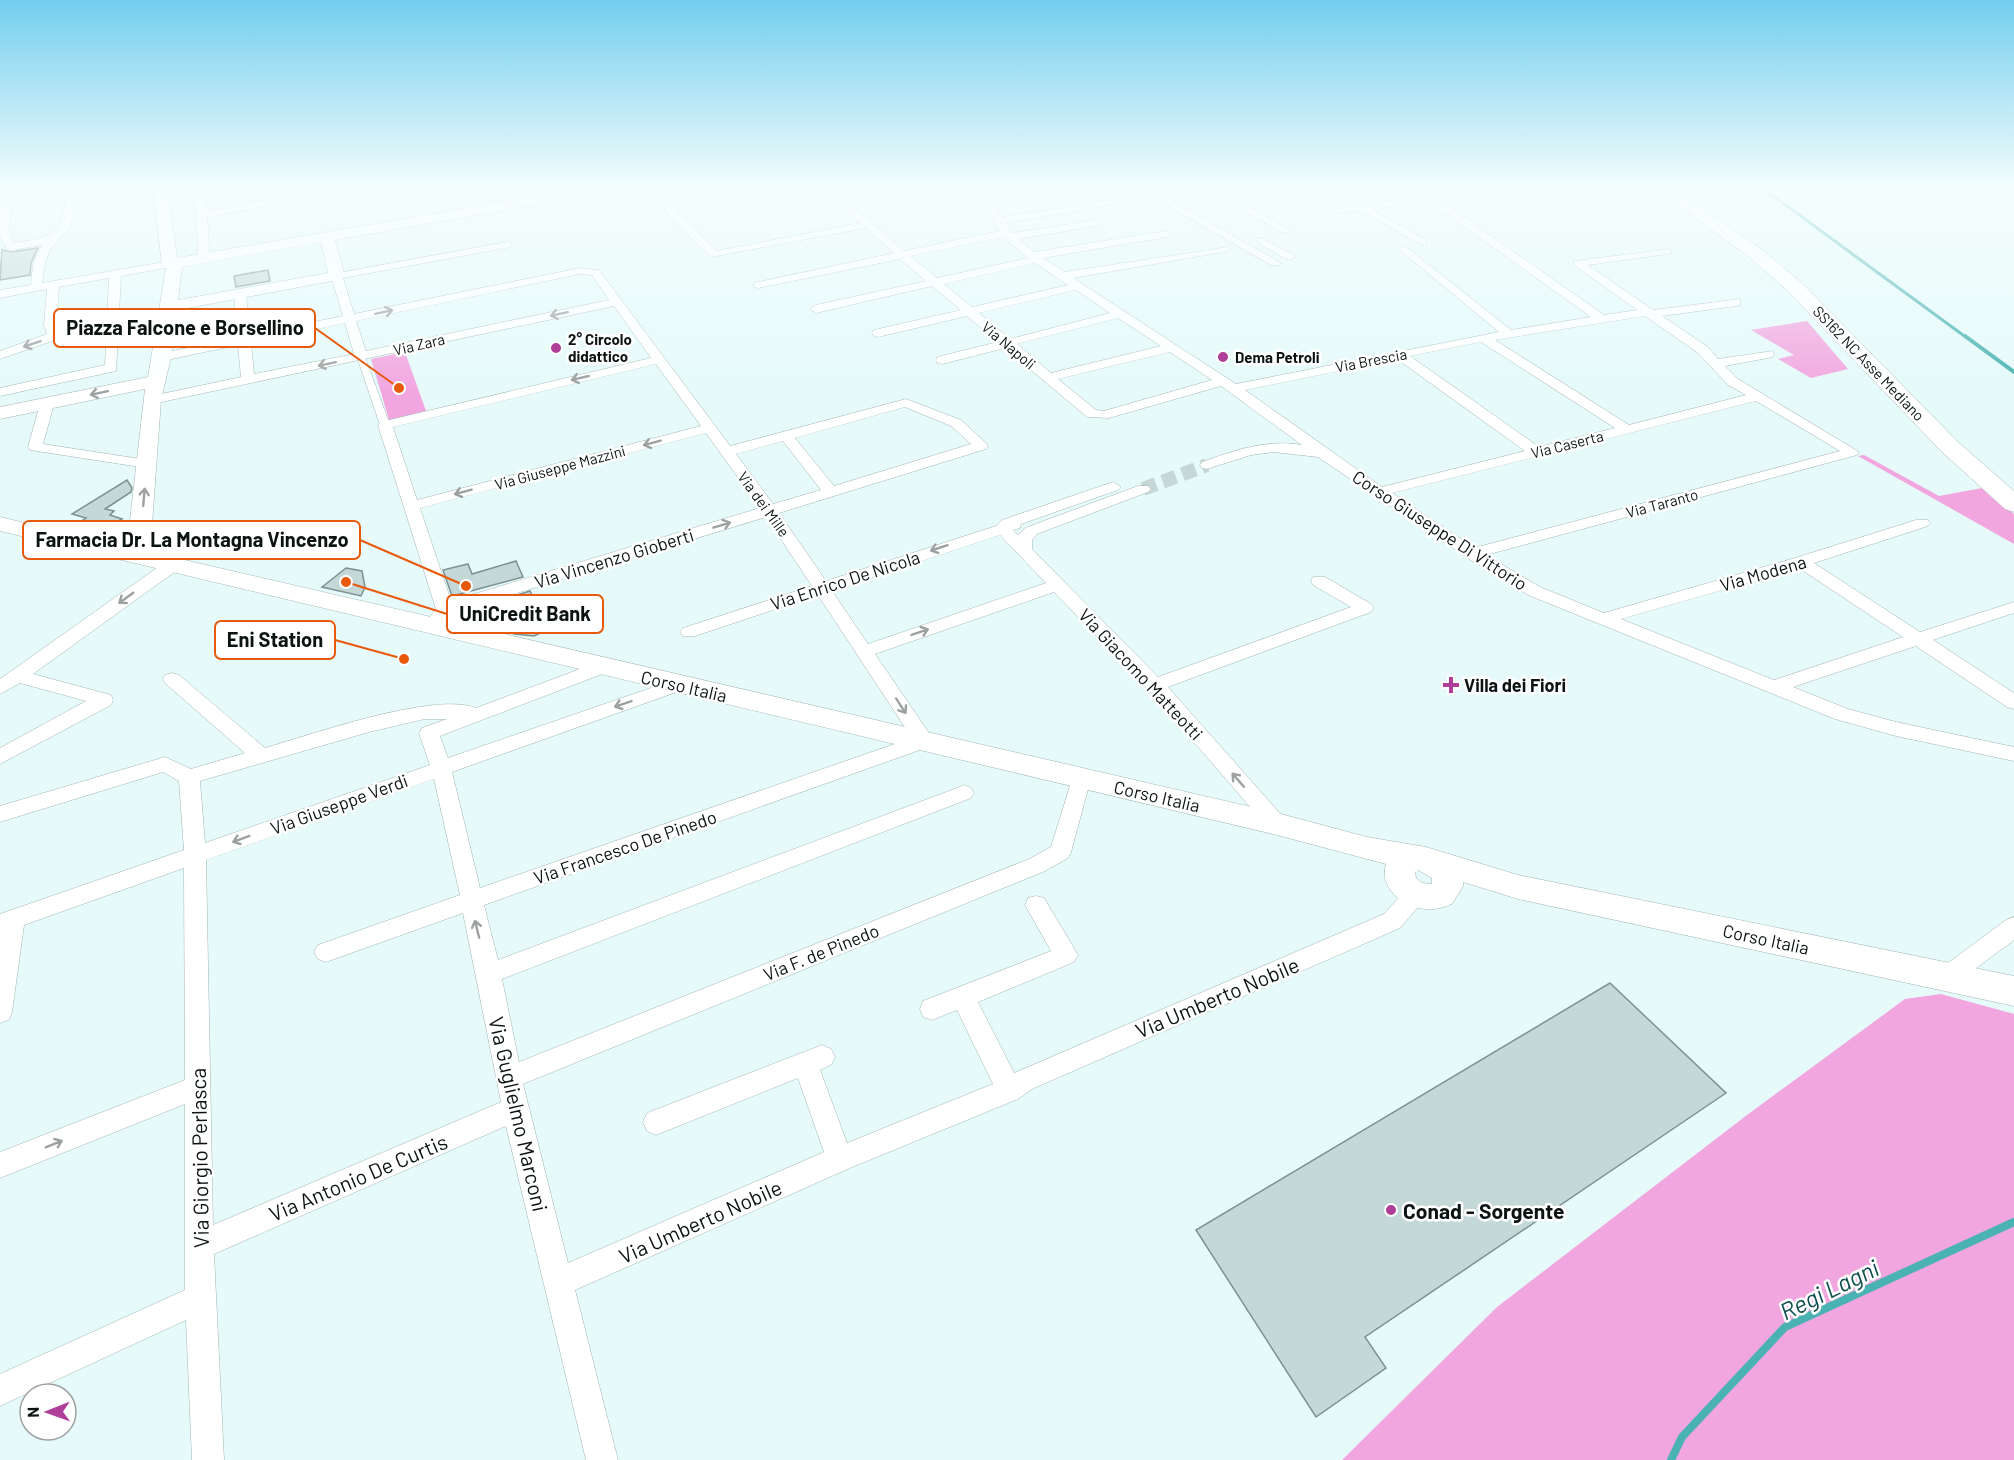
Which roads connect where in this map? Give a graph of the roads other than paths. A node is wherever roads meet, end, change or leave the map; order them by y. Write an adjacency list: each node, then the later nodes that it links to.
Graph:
1 (42, 255): 30 (street)
2 (169, 255): 22 (main road)
3 (221, 255): 19 (main road)
4 (332, 255): 24 (main road)
5 (448, 255): 24 (street)
6 (896, 255): 28 (street)
7 (902, 255): 26 (street, Via Napoli)
8 (1032, 255): 20 (street, Corso Giuseppe Di Vittorio)
9 (1051, 255): 20 (street)
10 (1188, 255): 25 (street)
11 (1261, 255): 21 (street)
12 (1287, 255): 18 (street)
13 (1413, 255): 43 (street)
14 (1512, 255): 40 (street)
15 (1636, 255): 38 (street)
16 (1758, 255): 79 (highway, SS162 NC Asse Mediano)
17 (1769, 255): 76 (highway, SS162 NC Asse Mediano)
18 (1290, 257)
19 (204, 258): 22 (main road)
20 (1035, 258): 25 (street, Corso Giuseppe Di Vittorio); 26 (street)
21 (1275, 263)
22 (170, 264): 23 (street); 35 (main road)
23 (115, 274): 27 (street); 60 (street)
24 (337, 276): 32 (main road); 41 (street)
25 (1064, 276): 29 (street, Corso Giuseppe Di Vittorio)
26 (935, 281): 36 (street); 37 (street, Via Napoli)
27 (53, 285): 30 (street); 50 (street, one-way to 50)
28 (758, 285)
29 (1078, 286): 37 (street); 39 (street, Corso Giuseppe Di Vittorio)
30 (36, 288): 31 (street)
31 (0, 294)
32 (240, 295): 35 (main road); 45 (street)
33 (616, 302): 41 (street, Via dei Mille, one-way to 33); 52 (street, Via Zara, one-way to 52); 53 (street, Via dei Mille)
34 (1736, 302): 38 (street, Via Brescia)
35 (167, 308): 51 (main road)
36 (816, 309)
37 (969, 311): 42 (street); 46 (street, Via Napoli)
38 (1649, 313): 40 (street, Via Brescia); 55 (street)
39 (1119, 314): 46 (street); 47 (street, Corso Giuseppe Di Vittorio)
40 (1601, 318): 43 (street, Via Brescia)
41 (350, 319): 45 (street); 52 (street)
42 (878, 333)
43 (1509, 333): 44 (street, Via Brescia)
44 (1484, 338): 48 (street, Via Brescia); 66 (street)
45 (244, 340): 51 (street); 57 (street)
46 (1005, 343): 54 (street); 56 (street, Via Napoli)
47 (1169, 348): 56 (street); 58 (street, Corso Giuseppe Di Vittorio)
48 (1399, 354): 58 (street, Via Brescia); 70 (street)
49 (1768, 354): 55 (street)
50 (0, 355)
51 (162, 357): 59 (main road)
52 (361, 357): 57 (street, Via Zara, one-way to 57); 64 (street)
53 (657, 360): 64 (street, one-way to 64); 65 (street, Via dei Mille)
54 (942, 360)
55 (1717, 363): 61 (street)
56 (1047, 378): 58 (street, Via Napoli)
57 (248, 381): 59 (street, Via Zara)
58 (1228, 385): 67 (street, Corso Giuseppe Di Vittorio)
59 (154, 391): 62 (main road, one-way to 62); 72 (main road)
60 (0, 392)
61 (1755, 397): 66 (street, Via Caserta); 87 (street, Via Taranto)
62 (47, 404): 63 (main road); 72 (street)
63 (0, 413)
64 (385, 425): 80 (street)
65 (709, 428): 69 (street, Via dei Mille); 80 (street, Via Giuseppe Mazzini, one-way to 80)
66 (1626, 429): 70 (street, Via Caserta)
67 (1264, 432): 71 (street, Corso Giuseppe Di Vittorio); 71 (street); 73 (street)
68 (786, 436): 69 (street); 77 (street); 77 (street, Via Vincenzo Gioberti)
69 (726, 452): 81 (street, Via dei Mille)
70 (1536, 452): 78 (street, Via Caserta)
71 (1327, 457): 78 (street, Corso Giuseppe Di Vittorio)
72 (147, 464): 88 (main road, one-way to 72)
73 (1208, 465)
74 (1113, 486): 85 (street, Via Enrico De Nicola)
75 (1143, 489): 82 (street)
76 (2014, 489)
77 (831, 492): 81 (street, Via Vincenzo Gioberti)
78 (1379, 492): 87 (street, Corso Giuseppe Di Vittorio)
79 (2014, 504)
80 (411, 506): 95 (street)
81 (770, 511): 93 (street, Via dei Mille); 95 (street, Via Vincenzo Gioberti, one-way to 81)
82 (1081, 511): 85 (street, Via Enrico De Nicola); 86 (street)
83 (1922, 523): 89 (street, Via Modena)
84 (0, 524): 88 (main road, Corso Italia)
85 (1002, 528): 86 (street, Via Giacomo Matteotti); 93 (street, Via Enrico De Nicola, one-way to 93)
86 (1024, 551): 92 (street, Via Giacomo Matteotti)
87 (1472, 554): 96 (street, Corso Giuseppe Di Vittorio)
88 (138, 555): 90 (main road, Corso Italia)
89 (1801, 562): 96 (street, Via Modena); 98 (street)
90 (174, 564): 95 (main road, Corso Italia); 101 (street, one-way to 101)
91 (1319, 581): 104 (street)
92 (1057, 585): 99 (street, one-way to 92); 104 (street, Via Giacomo Matteotti)
93 (822, 587): 97 (street, Via Enrico De Nicola); 99 (street, Via dei Mille)
94 (2014, 607): 98 (street)
95 (438, 617): 100 (main road, Corso Italia)
96 (1602, 619): 105 (street, Corso Giuseppe Di Vittorio)
97 (688, 632)
98 (1917, 638): 105 (street); 107 (street)
99 (865, 651): 109 (street, Via dei Mille, one-way to 109)
100 (603, 667): 103 (main road, Corso Italia); 108 (street)
101 (18, 676): 106 (street); 112 (street)
102 (172, 679): 111 (street)
103 (678, 685): 109 (main road, Corso Italia); 113 (street, Via Giuseppe Verdi, one-way to 113)
104 (1155, 685): 118 (street, Via Giacomo Matteotti, one-way to 104)
105 (1773, 687): 110 (street, Corso Giuseppe Di Vittorio)
106 (0, 688)
107 (2014, 702)
108 (478, 712): 111 (street); 113 (street, Via Guglielmo Marconi)
109 (924, 741): 115 (main road, Corso Italia); 121 (street, Via Francesco De Pinedo)
110 (2010, 751)
111 (261, 756): 114 (street)
112 (0, 757)
113 (441, 767): 119 (street, Via Giuseppe Verdi, one-way to 119); 121 (street, Via Guglielmo Marconi)
114 (189, 777): 117 (street); 119 (street, Via Giorgio Perlasca)
115 (1081, 778): 118 (main road, Corso Italia); 132 (street, Via F. de Pinedo)
116 (964, 794): 126 (street)
117 (0, 814)
118 (1276, 824): 120 (main road, Corso Italia)
119 (195, 855): 123 (street, Via Giuseppe Verdi); 133 (street, Via Giorgio Perlasca)
120 (1420, 877): 127 (main road, Corso Italia); 134 (street, Via Umberto Nobile)
121 (470, 901): 125 (street, Via Francesco De Pinedo); 126 (street, Via Guglielmo Marconi, one-way to 121)
122 (1036, 904): 129 (street)
123 (6, 921): 131 (street)
124 (2014, 927): 127 (street)
125 (326, 952)
126 (489, 974): 132 (street, Via Guglielmo Marconi)
127 (1948, 976): 128 (main road, Corso Italia)
128 (2014, 991)
129 (963, 997): 130 (street); 134 (street)
130 (933, 1009)
131 (0, 1012)
132 (508, 1078): 135 (street, Via Guglielmo Marconi)
133 (197, 1087): 138 (street, one-way to 133); 139 (street, Via Giorgio Perlasca)
134 (1009, 1090): 137 (street, Via Umberto Nobile)
135 (515, 1109): 139 (street, Via Antonio De Curtis); 140 (street, Via Guglielmo Marconi)
136 (656, 1122): 137 (street)
137 (840, 1159): 140 (street, Via Umberto Nobile)
138 (0, 1166)
139 (201, 1245): 141 (street, Via Giorgio Perlasca)
140 (559, 1282): 144 (street, Via Guglielmo Marconi)
141 (200, 1298): 142 (street); 143 (street, Via Giorgio Perlasca)
142 (0, 1390)
143 (208, 1460)
144 (602, 1460)

